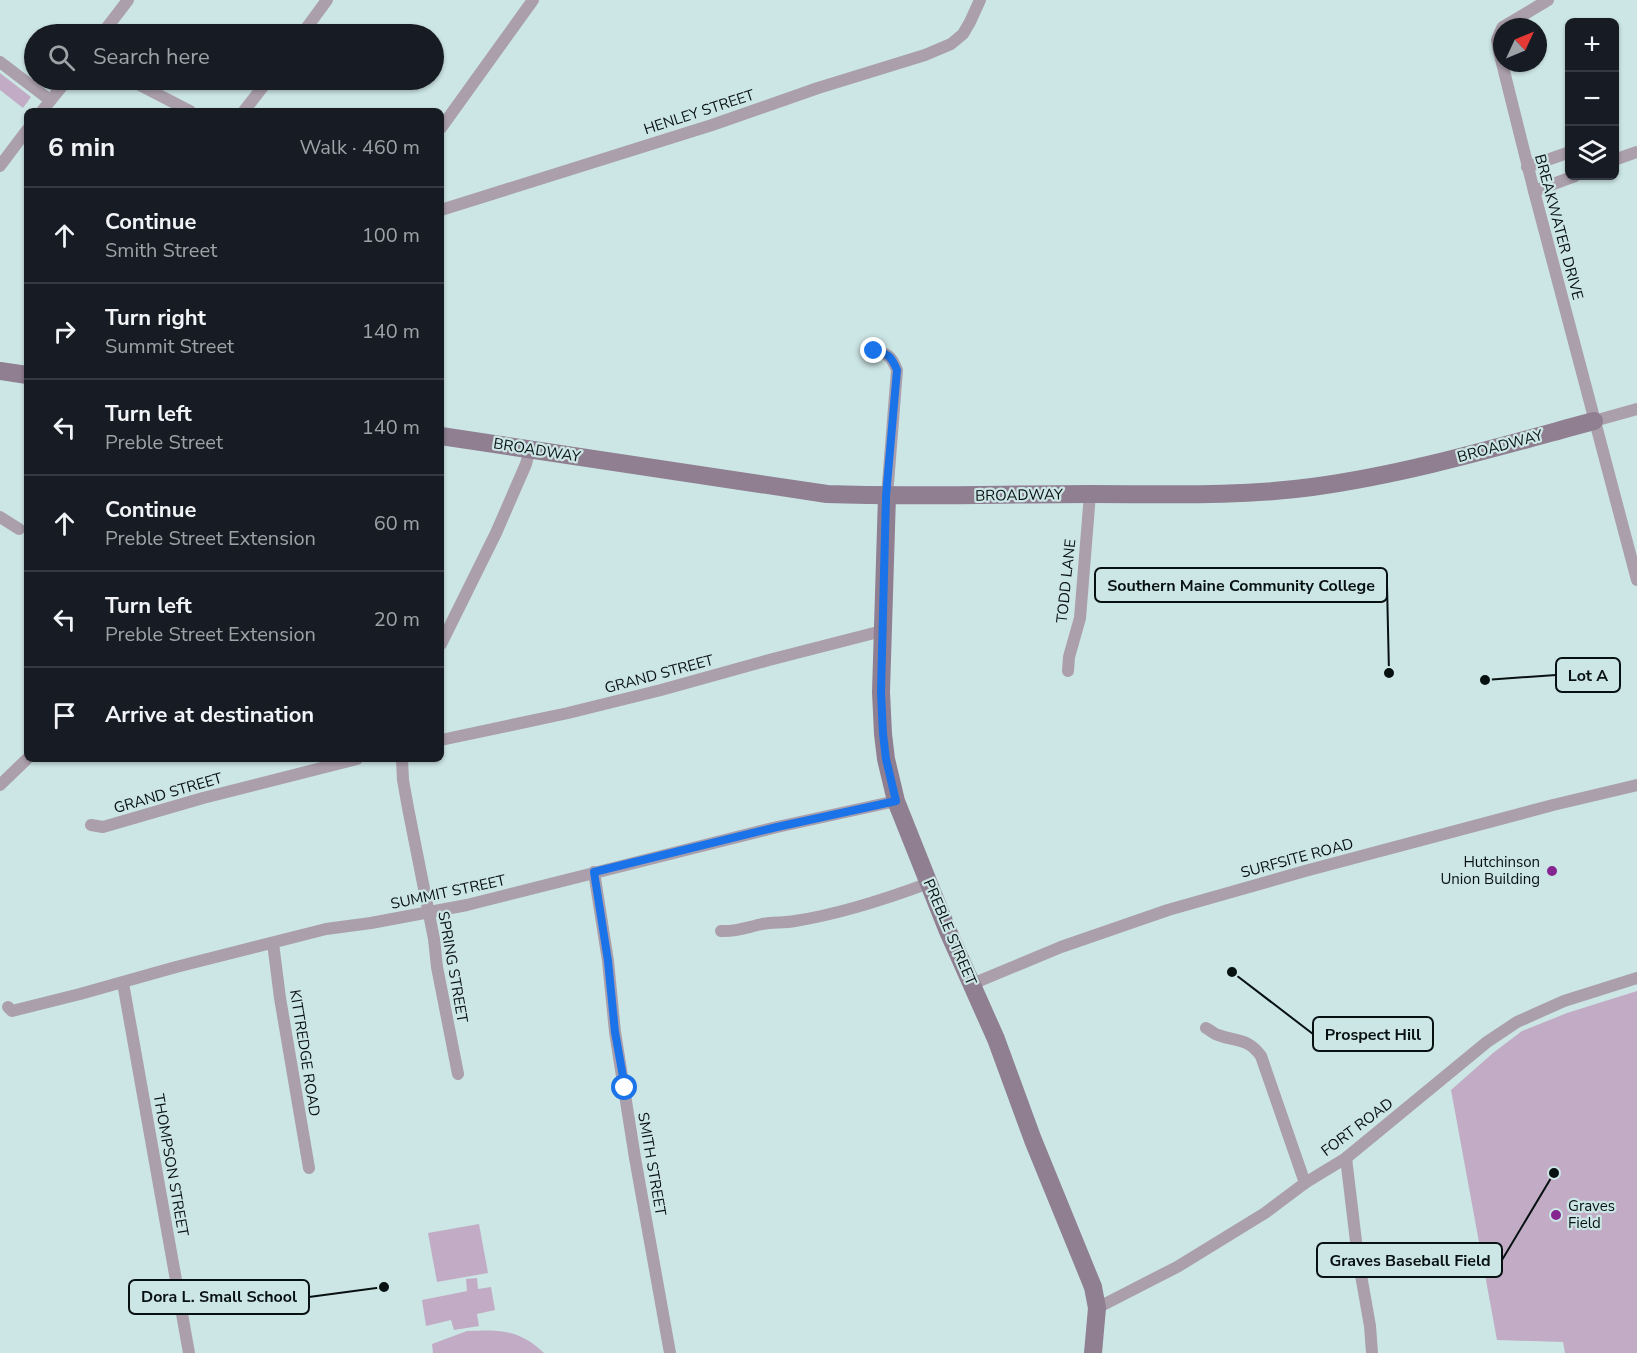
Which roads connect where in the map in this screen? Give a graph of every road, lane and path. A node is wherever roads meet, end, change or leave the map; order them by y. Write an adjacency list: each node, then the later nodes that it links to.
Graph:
1 (128, 0): 7 (street)
2 (327, 0): 8 (street)
3 (533, 0): 20 (street)
4 (980, 0): 29 (street, HENLEY STREET)
5 (1548, 0): 6 (street)
6 (1517, 18)
7 (110, 24)
8 (309, 24)
9 (0, 62): 11 (street)
10 (1505, 72): 26 (street, BREAKWATER DRIVE)
11 (24, 80)
12 (37, 90): 16 (street)
13 (58, 90): 16 (street)
14 (149, 90): 18 (street)
15 (260, 90): 19 (street)
16 (50, 100): 17 (street)
17 (44, 108)
18 (184, 108)
19 (246, 108)
20 (444, 124)
21 (24, 134): 25 (street)
22 (1637, 152): 24 (street)
23 (1565, 153): 26 (street)
24 (1619, 156)
25 (0, 166)
26 (1527, 167): 28 (street, BREAKWATER DRIVE)
27 (1565, 180): 28 (street)
28 (1534, 191): 34 (street, BREAKWATER DRIVE)
29 (444, 209)
30 (874, 351): 38 (street)
31 (0, 371): 32 (street)
32 (24, 375)
33 (1637, 409): 34 (street)
34 (1594, 421): 37 (street, BROADWAY); 41 (street, BREAKWATER DRIVE)
35 (444, 436): 36 (street, BROADWAY)
36 (530, 449): 38 (street, BROADWAY); 43 (street)
37 (1090, 494): 38 (street, BROADWAY); 44 (street, TODD LANE)
38 (886, 496): 42 (street, PREBLE STREET)
39 (0, 517): 40 (street)
40 (19, 529)
41 (1637, 580)
42 (882, 631): 45 (street, GRAND STREET); 51 (street, PREBLE STREET)
43 (444, 638)
44 (1068, 671)
45 (444, 739)
46 (24, 762): 49 (street)
47 (345, 762): 52 (street, GRAND STREET)
48 (402, 762): 55 (street, SPRING STREET)
49 (0, 785)
50 (1637, 785): 60 (street, SURFSITE ROAD)
51 (896, 801): 53 (street, SUMMIT STREET); 54 (street, PREBLE STREET)
52 (91, 825)
53 (594, 872): 55 (street, SUMMIT STREET); 69 (street, SMITH STREET)
54 (929, 883): 56 (street); 60 (street, PREBLE STREET)
55 (429, 912): 57 (street, SUMMIT STREET); 63 (street, SPRING STREET)
56 (721, 931)
57 (273, 943): 59 (street, SUMMIT STREET); 65 (street, KITTREDGE ROAD)
58 (1637, 978): 64 (street, FORT ROAD)
59 (123, 982): 61 (street, SUMMIT STREET); 68 (street, THOMPSON STREET)
60 (972, 984): 67 (street, PREBLE STREET)
61 (8, 1007)
62 (1206, 1028): 66 (street)
63 (458, 1074)
64 (1346, 1158): 66 (street, FORT ROAD); 71 (street)
65 (309, 1168)
66 (1305, 1183): 67 (street, FORT ROAD)
67 (1097, 1308): 70 (street, PREBLE STREET)
68 (189, 1353)
69 (670, 1353)
70 (1093, 1353)
71 (1372, 1353)

